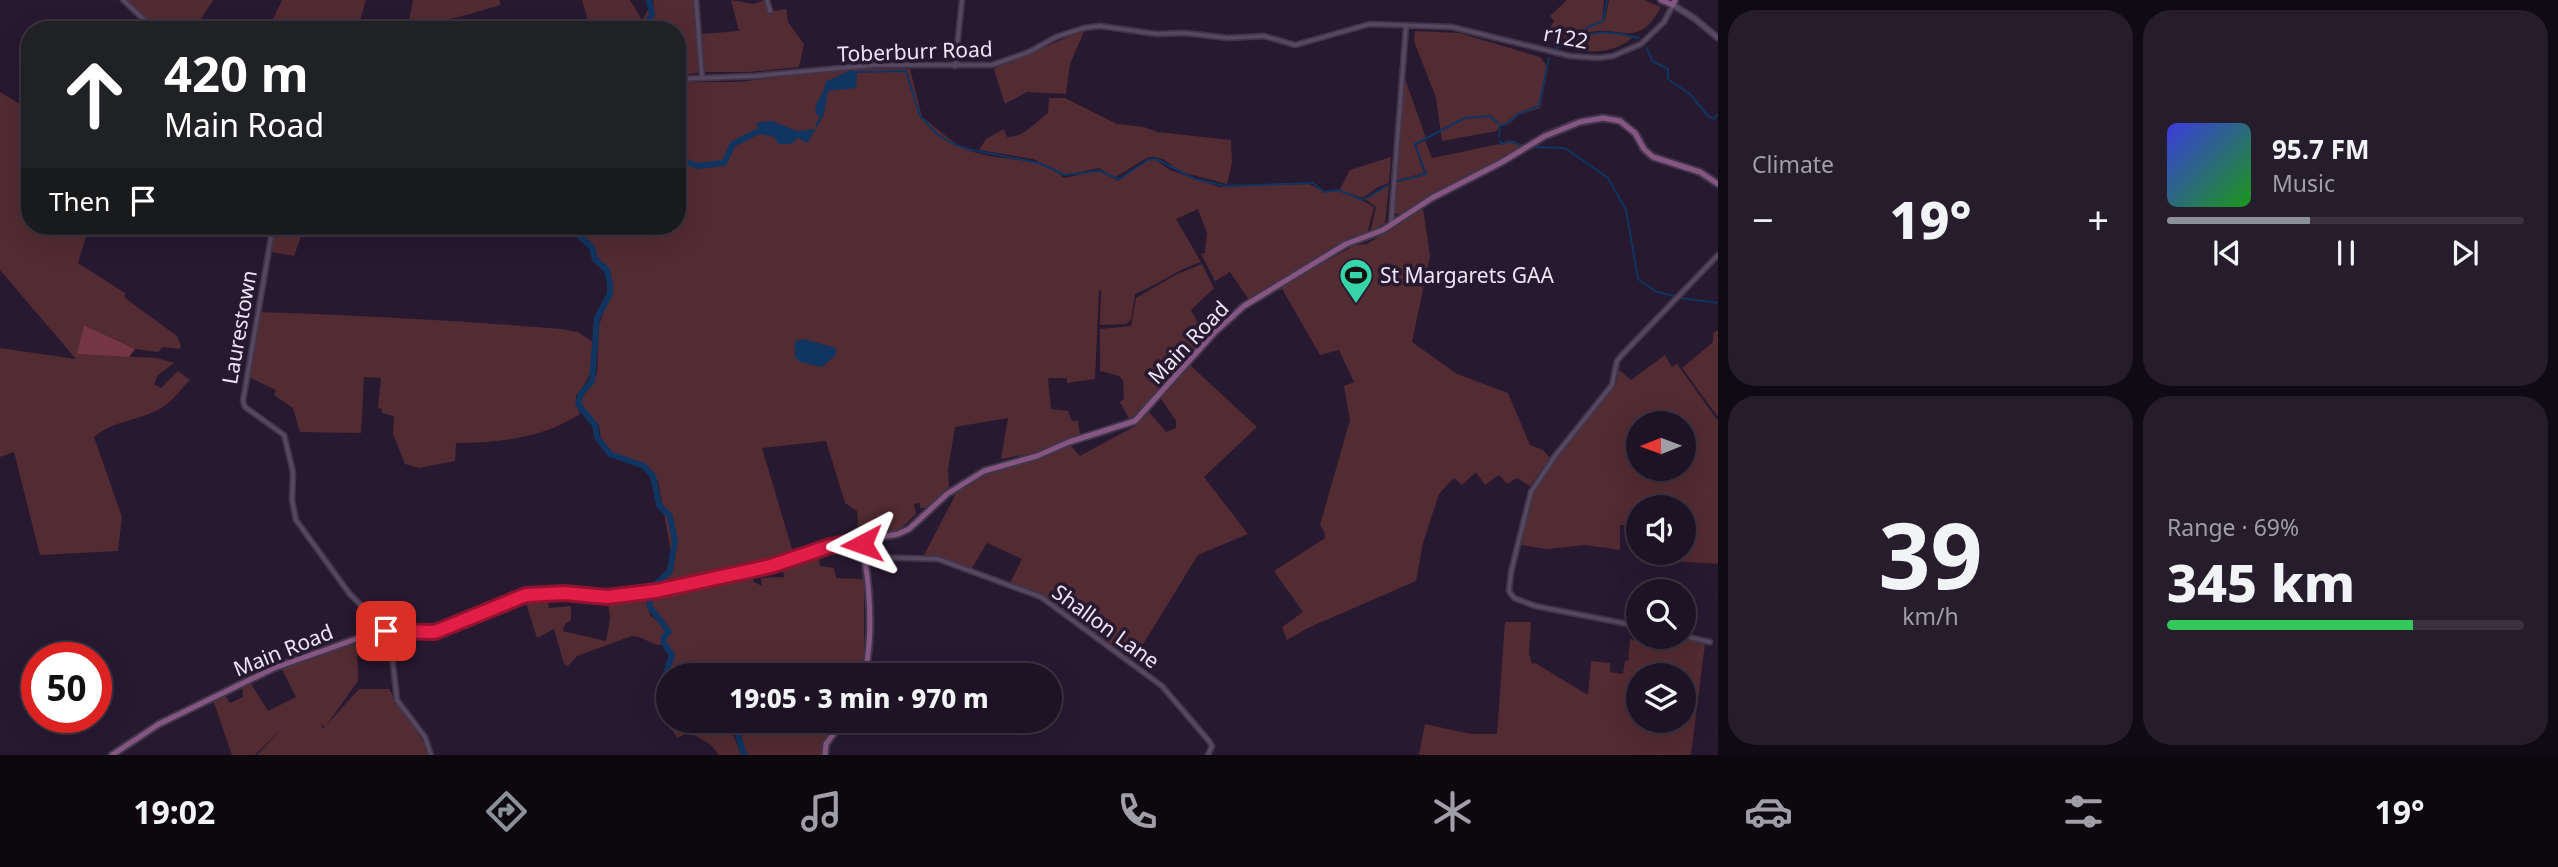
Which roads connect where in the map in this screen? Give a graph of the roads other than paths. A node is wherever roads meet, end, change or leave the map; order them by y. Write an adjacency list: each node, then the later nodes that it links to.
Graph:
1 (123, 0): 8 (street)
2 (696, 0): 13 (street)
3 (767, 0): 7 (street)
4 (962, 0): 12 (street)
5 (1661, 0): 6 (main road)
6 (1674, 2): 10 (street, r122); 11 (street)
7 (768, 9)
8 (145, 21)
9 (1406, 26): 10 (street, Toberburr Road); 12 (street, Toberburr Road); 16 (street)
10 (1475, 31)
11 (1718, 38)
12 (955, 66): 13 (street, Toberburr Road)
13 (702, 77): 14 (street, Toberburr Road)
14 (686, 78)
15 (1718, 184): 16 (main road, Main Road)
16 (1391, 225): 19 (main road, Main Road)
17 (271, 235): 22 (street, Laurestown)
18 (1718, 255): 21 (street)
19 (861, 541): 20 (main road); 22 (main road, Main Road)
20 (865, 557): 25 (main road); 30 (street, Shallon Lane)
21 (1626, 624)
22 (386, 631): 27 (main road, Main Road); 28 (street)
23 (1696, 639): 24 (street)
24 (1710, 642)
25 (866, 663)
26 (834, 733): 29 (main road)
27 (112, 755)
28 (432, 755)
29 (825, 755)
30 (1208, 755)

